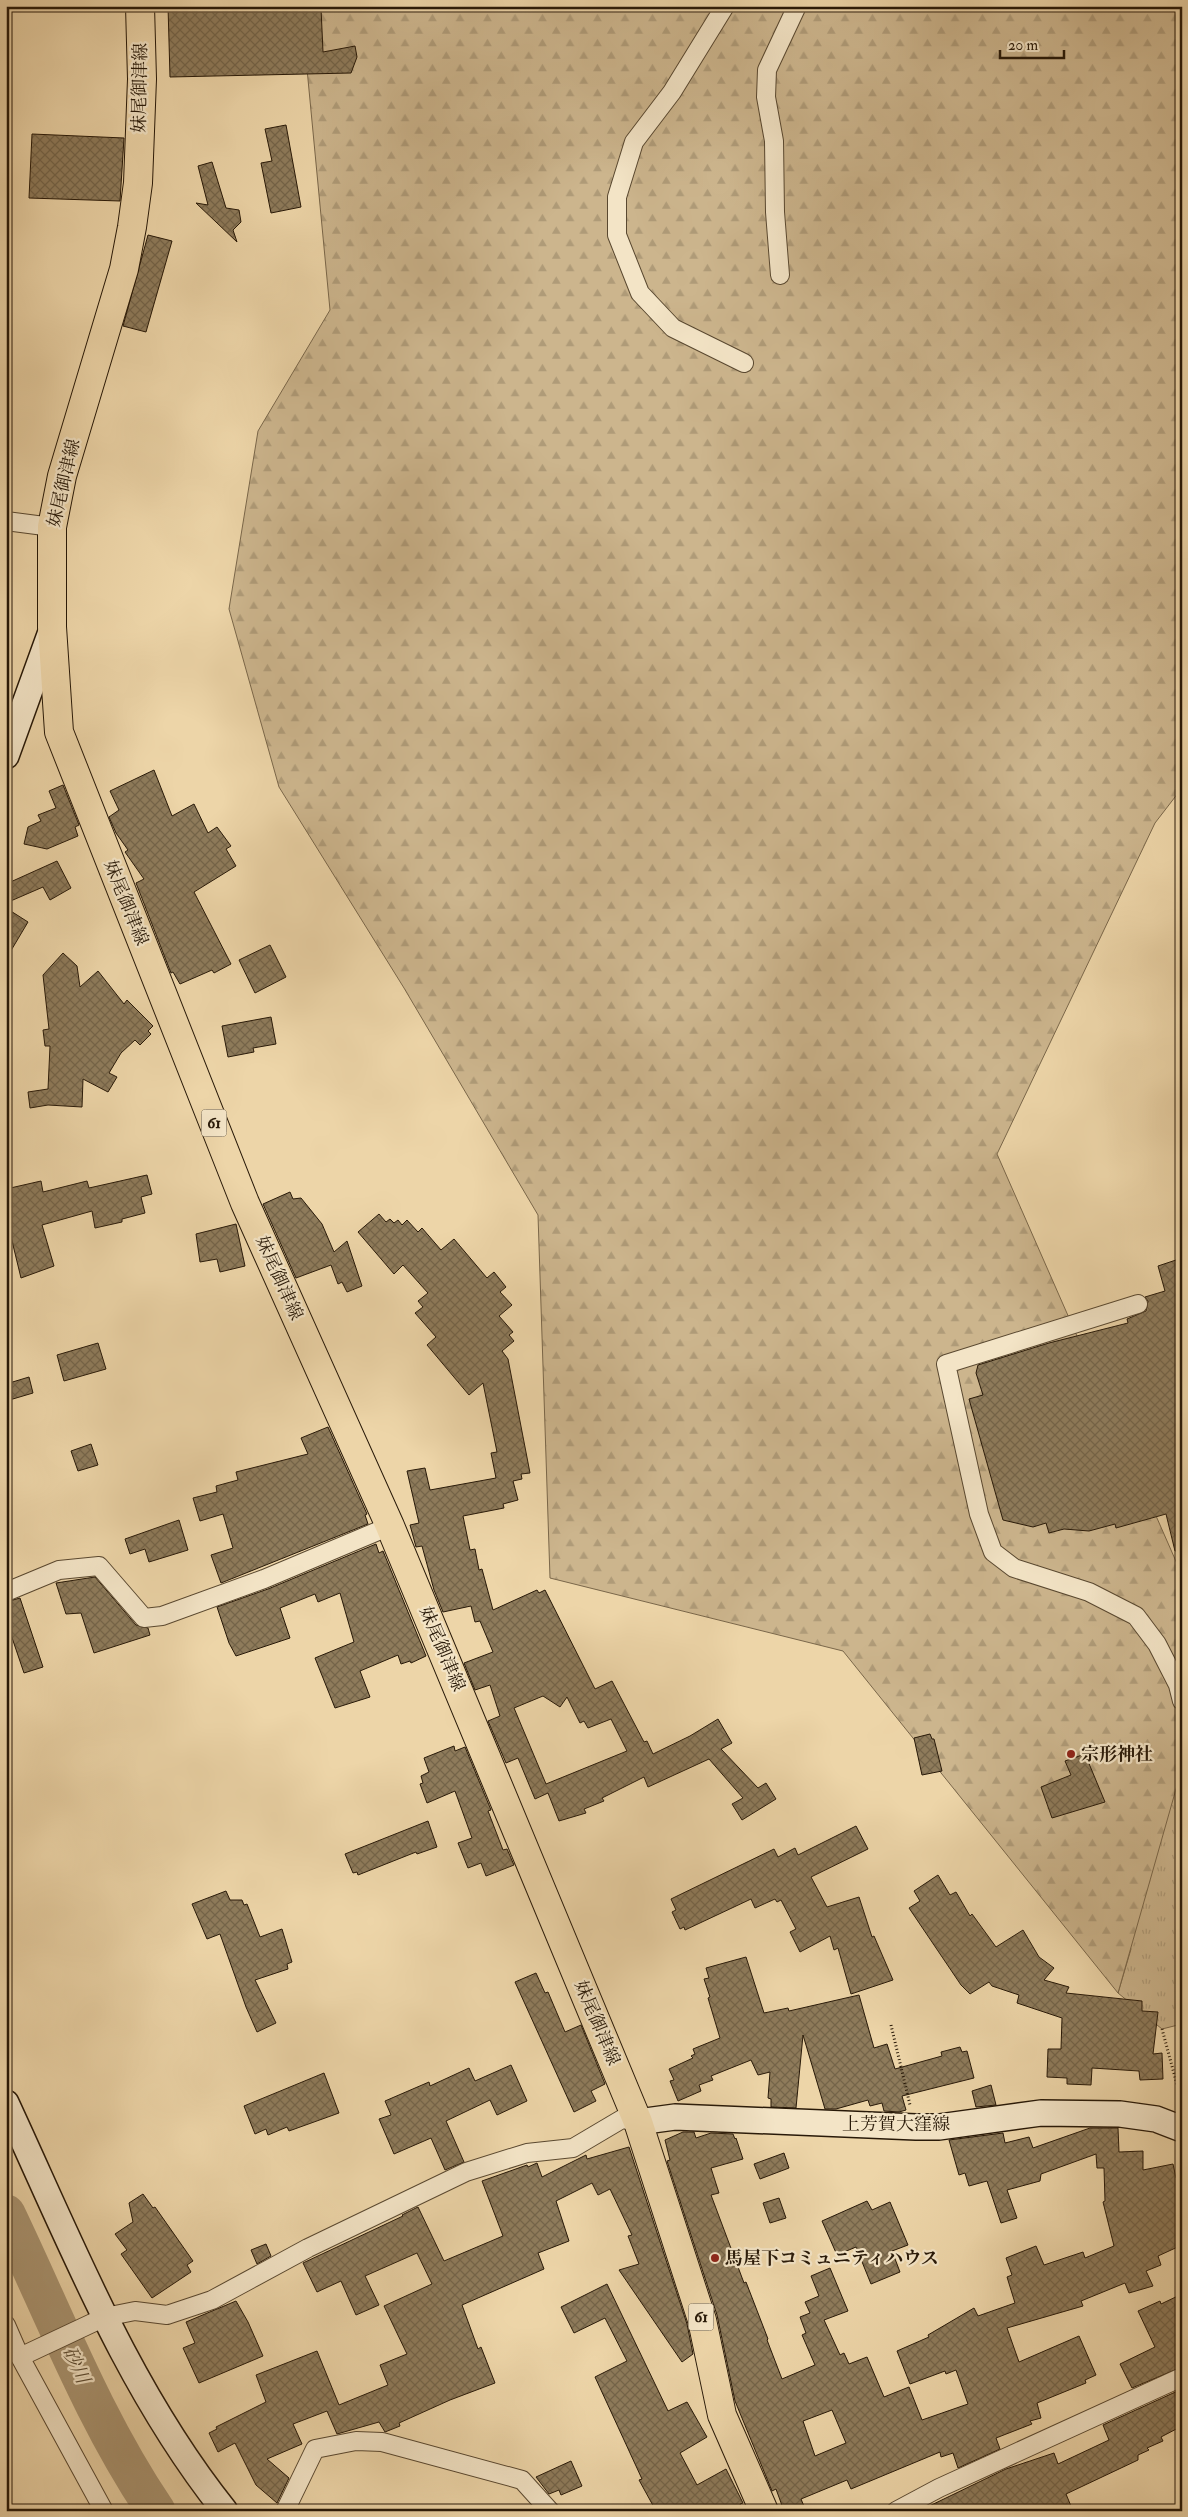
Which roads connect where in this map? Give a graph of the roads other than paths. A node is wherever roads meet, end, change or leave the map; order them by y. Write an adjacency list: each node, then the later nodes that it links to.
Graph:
1 (140, 6): 7 (main road, 妹尾御津線 / 61)
2 (724, 6): 5 (street)
3 (798, 6): 4 (street)
4 (780, 275)
5 (744, 362)
6 (6, 521): 7 (street)
7 (52, 527): 8 (main road, 妹尾御津線 / 61)
8 (52, 627): 9 (street); 11 (main road, 妹尾御津線 / 61)
9 (6, 756)
10 (1138, 1304): 13 (street)
11 (390, 1526): 12 (street); 15 (main road, 妹尾御津線 / 61)
12 (6, 1592)
13 (1182, 1701)
14 (6, 2103): 17 (street)
15 (638, 2122): 16 (street, 上芳賀大窪線); 17 (street); 25 (main road, 妹尾御津線 / 61)
16 (1182, 2129)
17 (98, 2320): 19 (street); 22 (street)
18 (6, 2325): 19 (street)
19 (24, 2355): 21 (street)
20 (1182, 2377): 26 (street)
21 (104, 2511)
22 (225, 2511)
23 (285, 2511): 24 (street)
24 (550, 2511)
25 (764, 2511)
26 (896, 2511)

